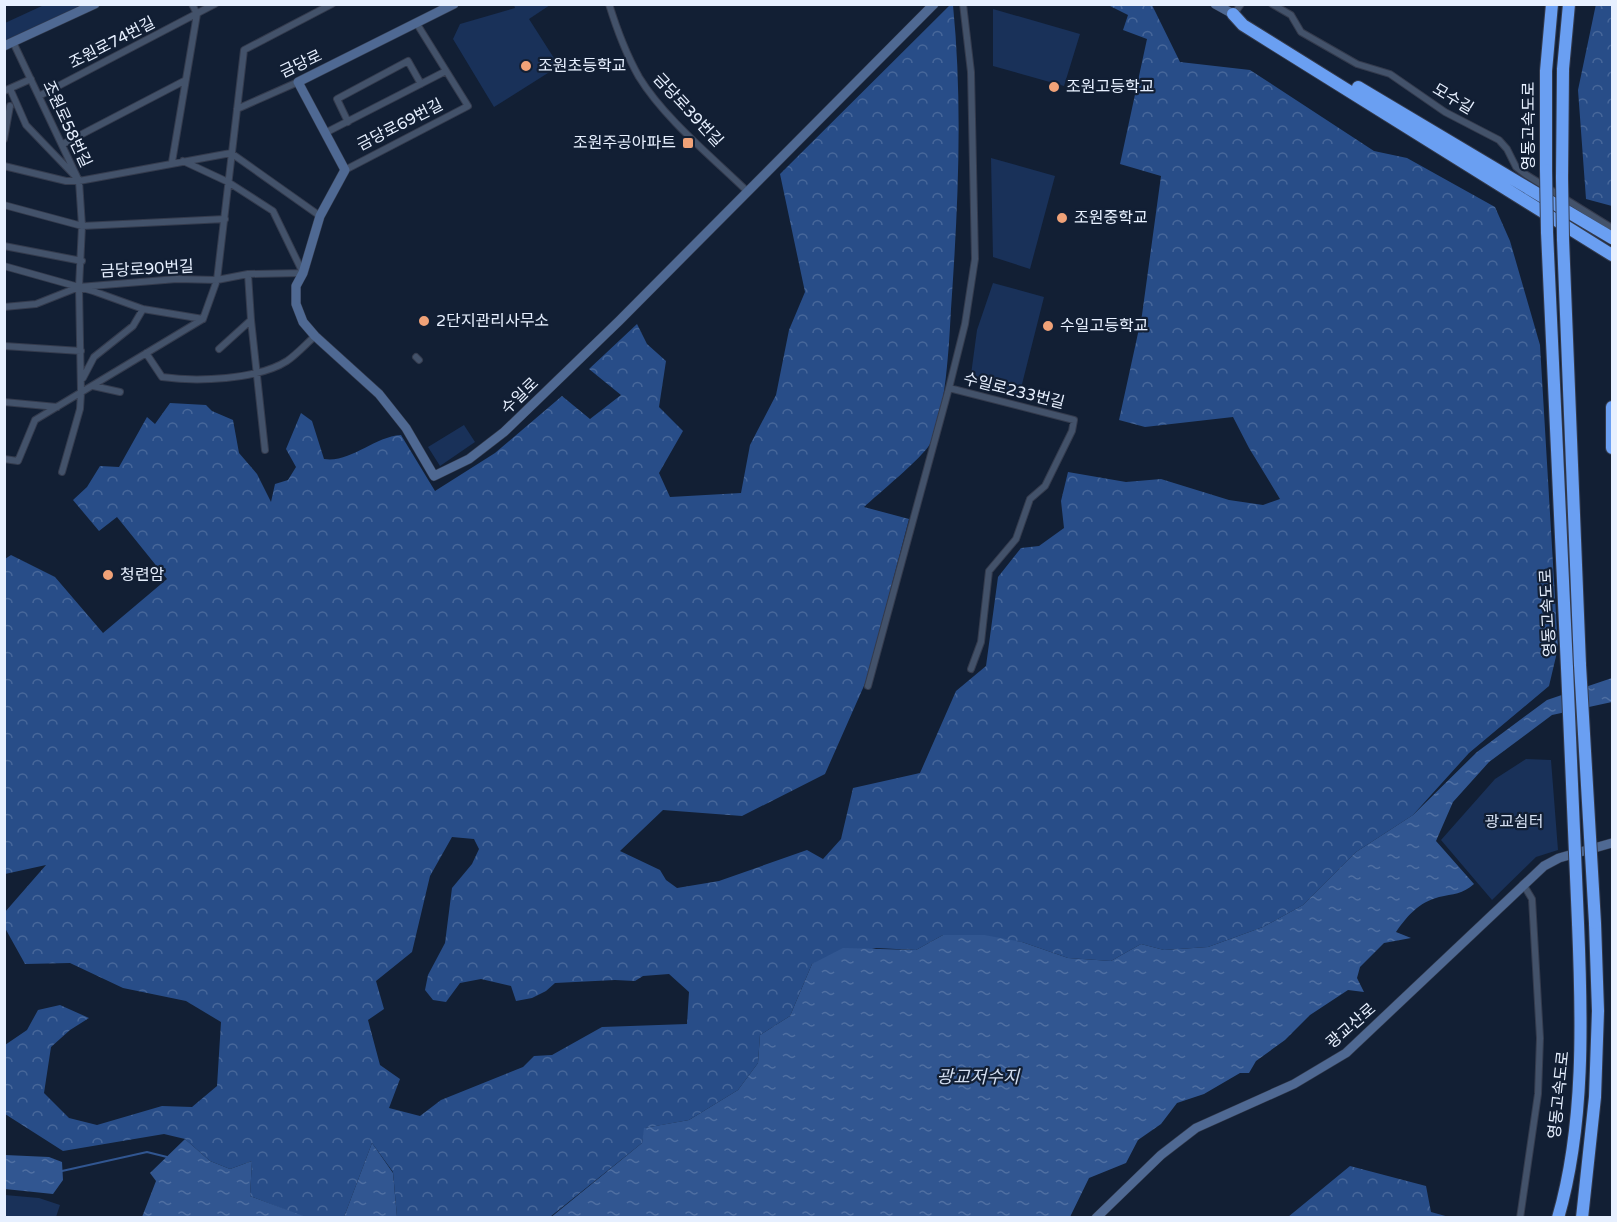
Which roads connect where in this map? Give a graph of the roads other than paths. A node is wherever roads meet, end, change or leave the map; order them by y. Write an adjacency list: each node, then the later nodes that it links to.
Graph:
1 (96, 4): 13 (street)
2 (192, 4): 15 (street)
3 (215, 4): 15 (street, 조원로74번길)
4 (609, 4): 38 (street, 금당로39번길)
5 (934, 4): 38 (street)
6 (963, 4): 65 (street, 수일로233번길)
7 (1215, 4): 14 (street)
8 (1272, 4): 43 (street, 모수길)
9 (1552, 4): 82 (highway, 영동고속도로, bridge)
10 (1569, 4): 79 (highway, 영동고속도로, bridge)
11 (331, 5): 26 (street)
12 (452, 5): 16 (street, 금당로)
13 (81, 8): 17 (street)
14 (1238, 8): 44 (highway); 46 (highway)
15 (197, 14): 20 (street); 24 (street, 조원로74번길)
16 (417, 24): 18 (street); 21 (street, 금당로)
17 (9, 44): 19 (street, 조원로58번길)
18 (446, 71): 22 (street, 금당로69번길); 35 (street, 금당로69번길)
19 (31, 79): 23 (street, 조원로58번길); 24 (street, 조원로58번길)
20 (184, 81): 30 (street); 33 (street)
21 (298, 82): 26 (street, 금당로); 28 (street, 금당로69번길)
22 (421, 84): 27 (street, 금당로69번길); 27 (street, 금당로69번길)
23 (8, 91): 36 (street, 조원로58번길)
24 (39, 96): 30 (street, 조원로58번길)
25 (10, 106): 29 (street)
26 (237, 109): 31 (street)
27 (348, 122): 28 (street, 금당로69번길)
28 (325, 133): 35 (street, 금당로69번길)
29 (4, 139)
30 (63, 144): 36 (street, 조원로58번길)
31 (231, 153): 32 (street); 37 (street); 40 (street)
32 (183, 161): 33 (street); 37 (street)
33 (172, 162): 36 (street)
34 (4, 166): 36 (street, 조원로58번길)
35 (345, 170): 40 (street, 금당로69번길)
36 (79, 181): 42 (street, 조원로58번길)
37 (228, 182): 41 (street); 49 (street)
38 (747, 191): 57 (street, 수일로)
39 (4, 205): 42 (street)
40 (320, 216): 49 (street, 금당로69번길)
41 (225, 219): 42 (street); 51 (street)
42 (82, 226): 47 (street, 조원로58번길)
43 (1612, 228)
44 (1612, 237)
45 (4, 246): 47 (street)
46 (1612, 255)
47 (82, 261): 52 (street, 조원로58번길)
48 (4, 266): 52 (street, 금당로90번길)
49 (303, 273): 50 (street, 금당로90번길); 57 (street, 금당로69번길)
50 (248, 274): 51 (street, 금당로90번길); 56 (street)
51 (217, 280): 52 (street, 금당로90번길); 55 (street)
52 (79, 287): 53 (street, 금당로90번길); 54 (street, 금당로90번길); 60 (street, 조원로58번길)
53 (4, 307)
54 (143, 309): 55 (street); 63 (street)
55 (203, 319): 61 (street)
56 (251, 320): 59 (street); 62 (street)
57 (315, 336): 62 (street)
58 (4, 346): 60 (street)
59 (219, 349)
60 (81, 351): 63 (street, 조원로58번길)
61 (146, 353): 62 (street); 64 (street)
62 (257, 373): 72 (street)
63 (82, 380): 67 (street, 조원로58번길)
64 (93, 386): 66 (street); 67 (street)
65 (949, 388): 75 (street, 수일로233번길); 76 (street)
66 (120, 392)
67 (81, 393): 69 (street); 74 (street)
68 (4, 402): 69 (street)
69 (57, 407): 73 (street)
70 (1612, 407): 71 (highway)
71 (1612, 448)
72 (265, 450)
73 (4, 459)
74 (62, 472)
75 (970, 669)
76 (868, 686)
77 (1612, 843): 78 (street, 광교산로)
78 (1523, 884): 80 (street, 광교산로); 81 (street)
79 (1595, 1097): 83 (highway, 영동고속도로); 84 (highway, 영동고속도로)
80 (1096, 1218)
81 (1520, 1218)
82 (1558, 1218)
83 (1573, 1218)
84 (1582, 1218)

